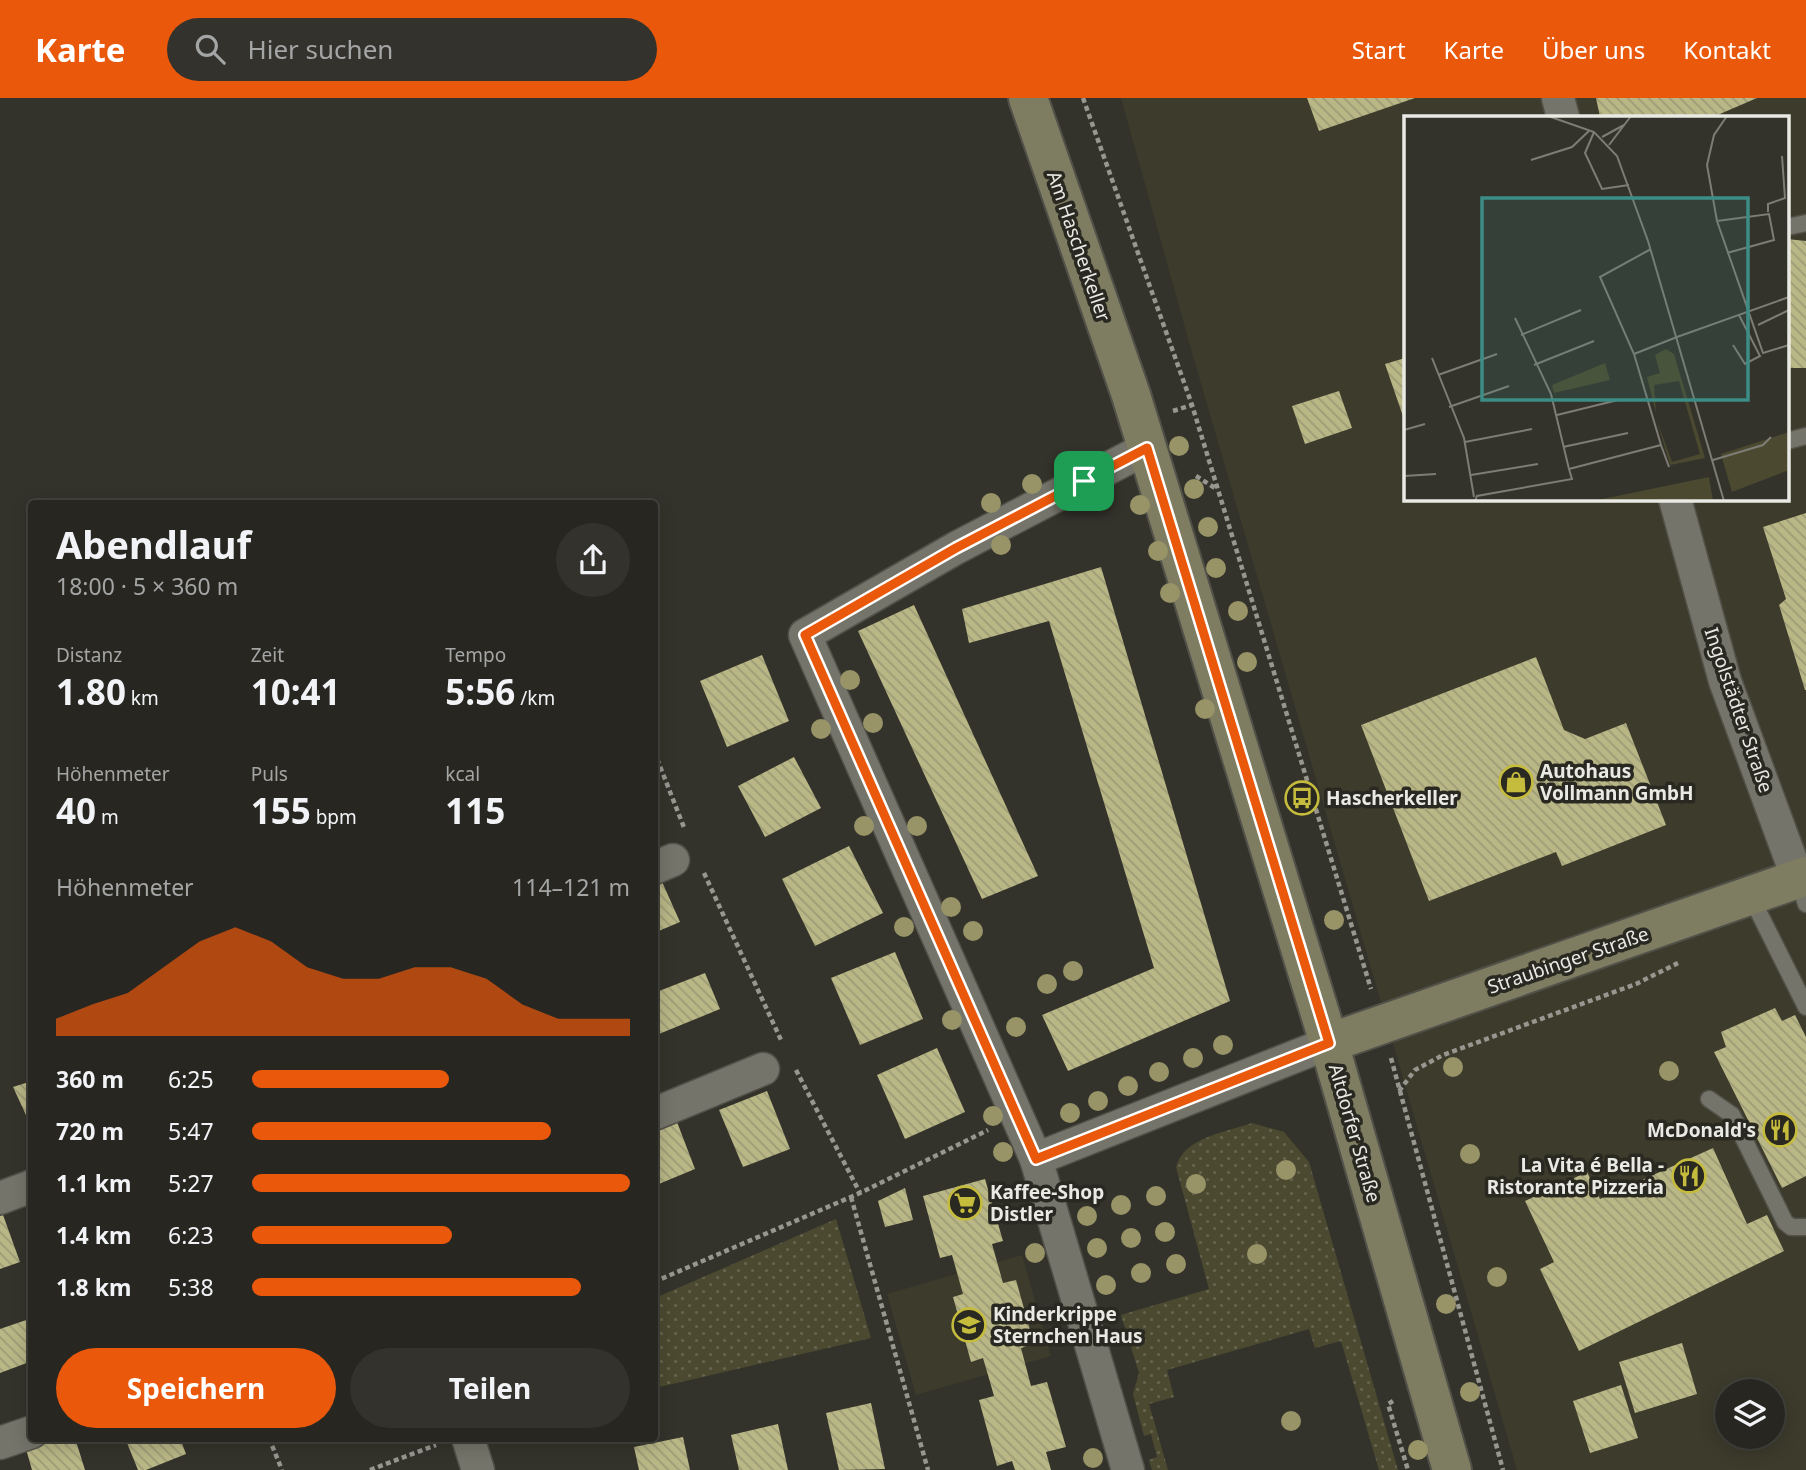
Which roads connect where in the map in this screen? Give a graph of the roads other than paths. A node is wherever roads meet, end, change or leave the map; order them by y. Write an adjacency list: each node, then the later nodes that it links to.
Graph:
1 (1028, 98): 6 (main road, Am Hascherkeller)
2 (1558, 98): 3 (street)
3 (1563, 116)
4 (1806, 223): 5 (lane)
5 (1788, 227)
6 (1131, 395): 9 (main road, Altdorfer Straße)
7 (1806, 436): 8 (lane)
8 (1788, 441)
9 (1147, 448): 14 (main road, Altdorfer Straße); 18 (street)
10 (1675, 500): 11 (street, Ingolstädter Straße)
11 (1803, 886): 12 (main road, Straubinger Straße)
12 (1750, 895): 13 (lane); 14 (main road, Straubinger Straße)
13 (1806, 1007)
14 (1329, 1043): 18 (street); 27 (main road, Altdorfer Straße)
15 (777, 1064): 17 (street)
16 (1709, 1099): 21 (lane)
17 (658, 1112)
18 (1036, 1159): 26 (street)
19 (28, 1188): 20 (street)
20 (0, 1198)
21 (1806, 1227)
22 (28, 1433): 24 (street)
23 (457, 1442): 25 (street)
24 (0, 1443)
25 (478, 1470)
26 (1128, 1470)
27 (1452, 1470)

